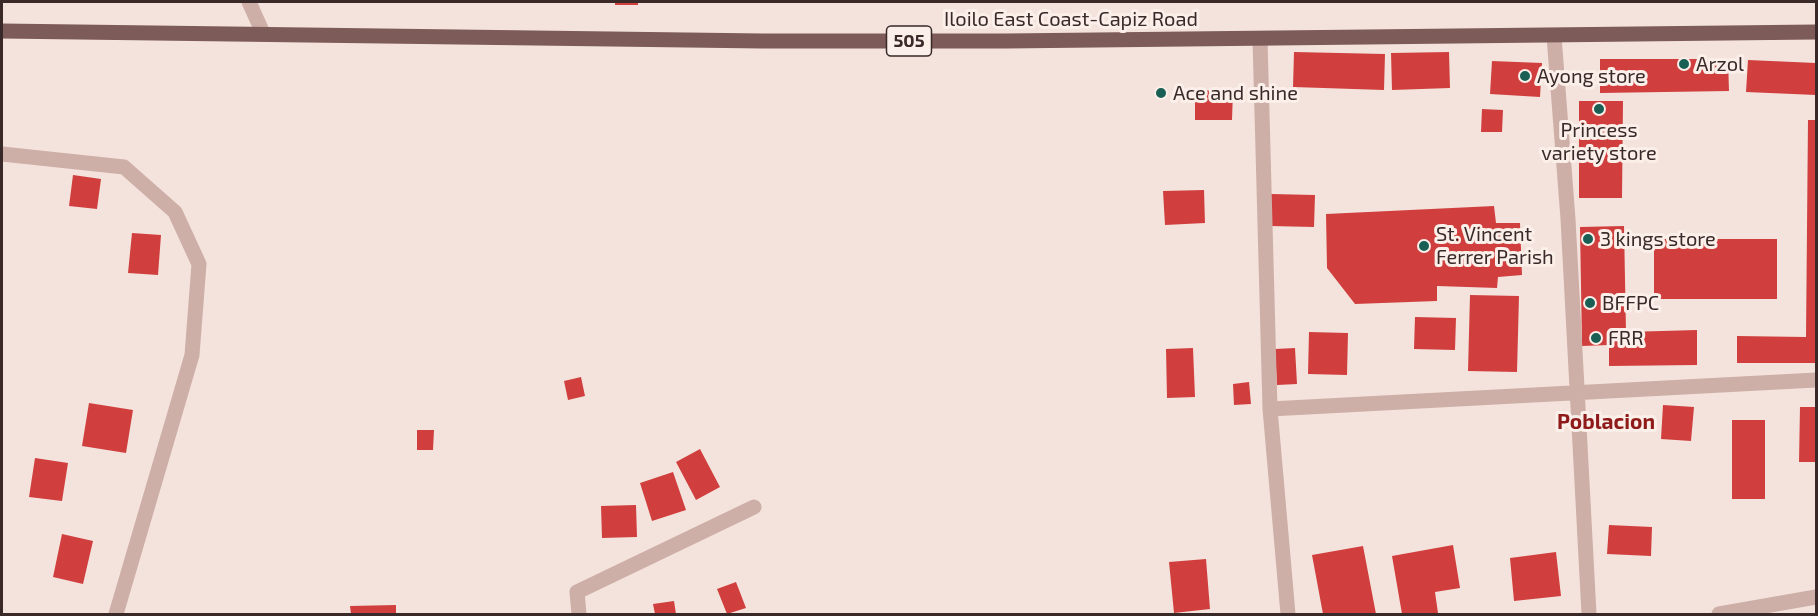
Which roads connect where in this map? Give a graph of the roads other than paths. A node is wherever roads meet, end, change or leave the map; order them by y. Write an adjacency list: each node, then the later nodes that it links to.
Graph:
1 (249, 2): 4 (street)
2 (2, 31): 4 (main road, Iloilo East Coast-Capiz Road / 505)
3 (1816, 32): 5 (main road, Iloilo East Coast-Capiz Road / 505)
4 (263, 33): 6 (main road, Iloilo East Coast-Capiz Road / 505)
5 (1554, 36): 6 (main road, Iloilo East Coast-Capiz Road / 505); 9 (street)
6 (1260, 39): 10 (street)
7 (2, 154): 14 (street)
8 (1816, 380): 9 (street)
9 (1578, 394): 10 (street); 17 (street)
10 (1270, 409): 16 (street)
11 (754, 507): 15 (street)
12 (1816, 597): 13 (street)
13 (1746, 613): 18 (street)
14 (116, 615)
15 (579, 615)
16 (1288, 615)
17 (1589, 615)
18 (1719, 615)

